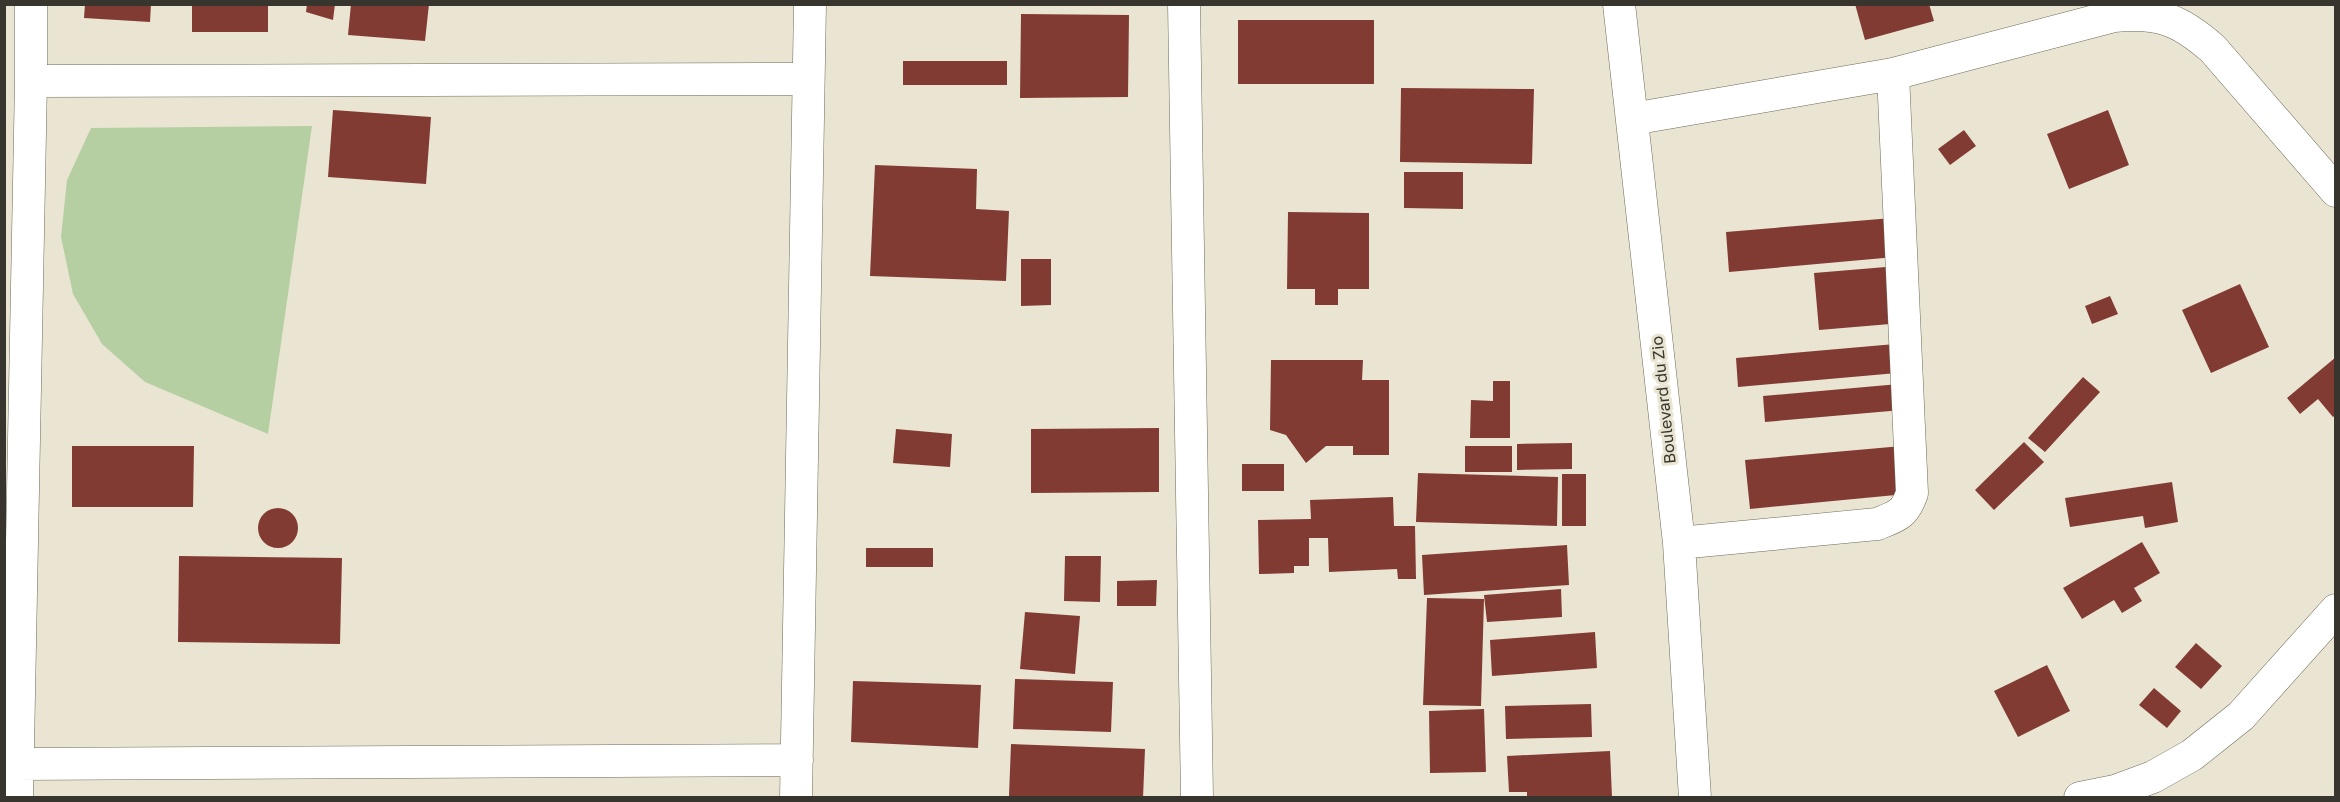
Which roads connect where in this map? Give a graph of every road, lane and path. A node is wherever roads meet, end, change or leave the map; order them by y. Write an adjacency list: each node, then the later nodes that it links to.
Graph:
1 (31, 4): 7 (street)
2 (810, 4): 6 (street)
3 (1184, 4): 16 (street)
4 (1619, 4): 8 (street, Boulevard du Zio)
5 (1893, 74): 8 (street); 9 (street); 10 (street)
6 (808, 79): 7 (street); 12 (street)
7 (31, 81): 13 (street)
8 (1632, 119): 10 (street, Boulevard du Zio)
9 (2336, 191)
10 (1679, 543): 17 (street, Boulevard du Zio)
11 (2336, 610): 18 (street)
12 (797, 760): 13 (street); 15 (street)
13 (17, 764): 14 (street)
14 (17, 798)
15 (796, 798)
16 (1197, 798)
17 (1695, 798)
18 (2080, 798)

